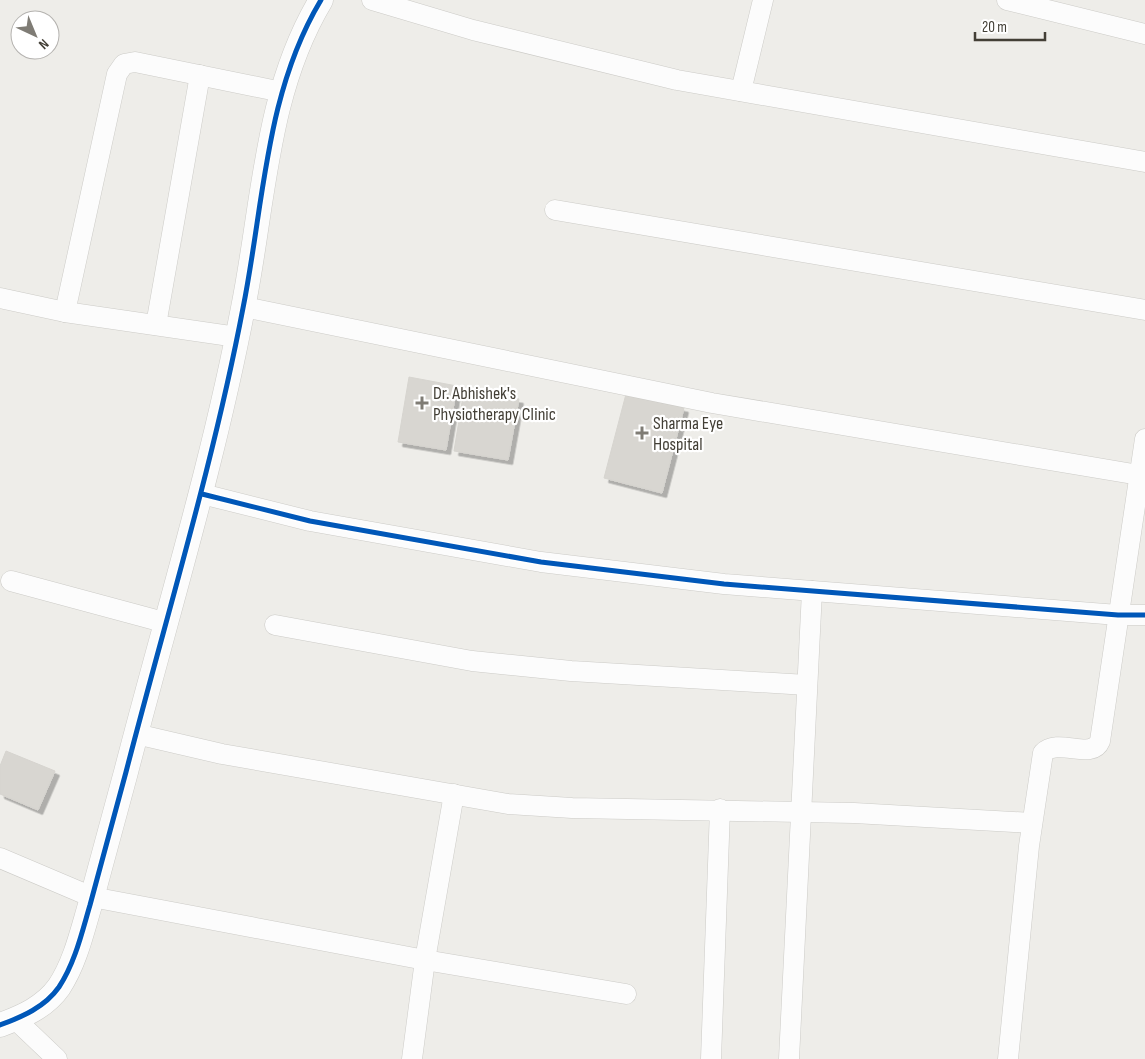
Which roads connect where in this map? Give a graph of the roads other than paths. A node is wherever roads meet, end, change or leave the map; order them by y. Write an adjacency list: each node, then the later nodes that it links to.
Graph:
1 (321, 0): 9 (street)
2 (372, 0): 8 (street)
3 (763, 0): 8 (street)
4 (1007, 0): 5 (street)
5 (1036, 4): 6 (street)
6 (1145, 34)
7 (200, 75): 9 (street); 15 (street); 16 (street)
8 (741, 91): 10 (street)
9 (282, 92): 13 (street)
10 (1145, 162)
11 (555, 210): 14 (street)
12 (0, 298): 15 (street)
13 (244, 307): 17 (street); 19 (street)
14 (1145, 310)
15 (65, 312): 16 (street)
16 (156, 325): 17 (street)
17 (237, 337): 20 (street)
18 (1145, 439): 19 (street)
19 (1139, 475): 23 (street)
20 (202, 494): 22 (street); 25 (street)
21 (11, 581): 25 (street)
22 (812, 591): 23 (street); 27 (street)
23 (1118, 615): 24 (street); 32 (street)
24 (1145, 615)
25 (167, 623): 28 (street)
26 (275, 625): 27 (street)
27 (807, 685): 31 (street)
28 (136, 734): 29 (street); 34 (street)
29 (454, 794): 30 (street); 35 (street)
30 (720, 809): 31 (street); 40 (street)
31 (801, 811): 32 (street); 41 (street)
32 (1032, 823): 42 (street)
33 (0, 858): 34 (street)
34 (92, 898): 35 (street); 37 (street)
35 (425, 960): 36 (street); 39 (street)
36 (626, 994)
37 (8, 1022): 38 (street)
38 (57, 1059)
39 (412, 1059)
40 (711, 1059)
41 (789, 1059)
42 (1008, 1059)

